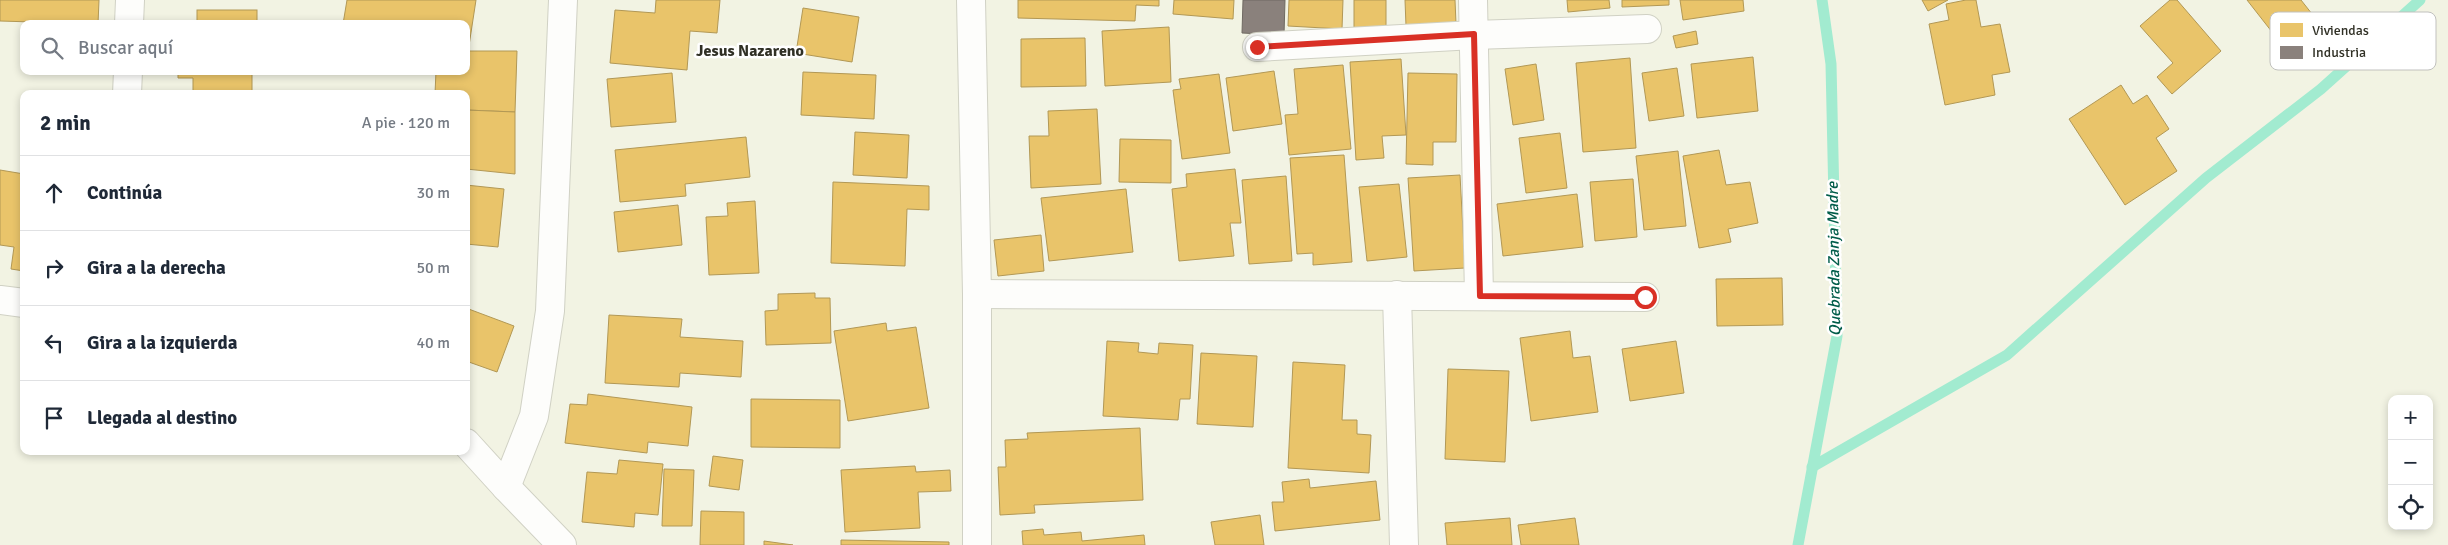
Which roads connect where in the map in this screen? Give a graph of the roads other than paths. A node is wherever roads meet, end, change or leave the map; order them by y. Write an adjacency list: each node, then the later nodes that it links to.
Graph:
1 (130, 0): 5 (street)
2 (562, 0): 18 (street)
3 (971, 0): 11 (street)
4 (1473, 0): 7 (street)
5 (130, 20)
6 (1647, 29): 7 (street)
7 (1474, 34): 8 (street); 13 (street)
8 (1257, 47)
9 (128, 75): 10 (street)
10 (127, 90)
11 (977, 294): 12 (street); 20 (street)
12 (1397, 295): 13 (street); 21 (street)
13 (1480, 296): 14 (street)
14 (1645, 297)
15 (0, 300): 16 (street)
16 (20, 302)
17 (470, 447): 18 (street)
18 (506, 487): 19 (street)
19 (562, 545)
20 (977, 545)
21 (1404, 545)

